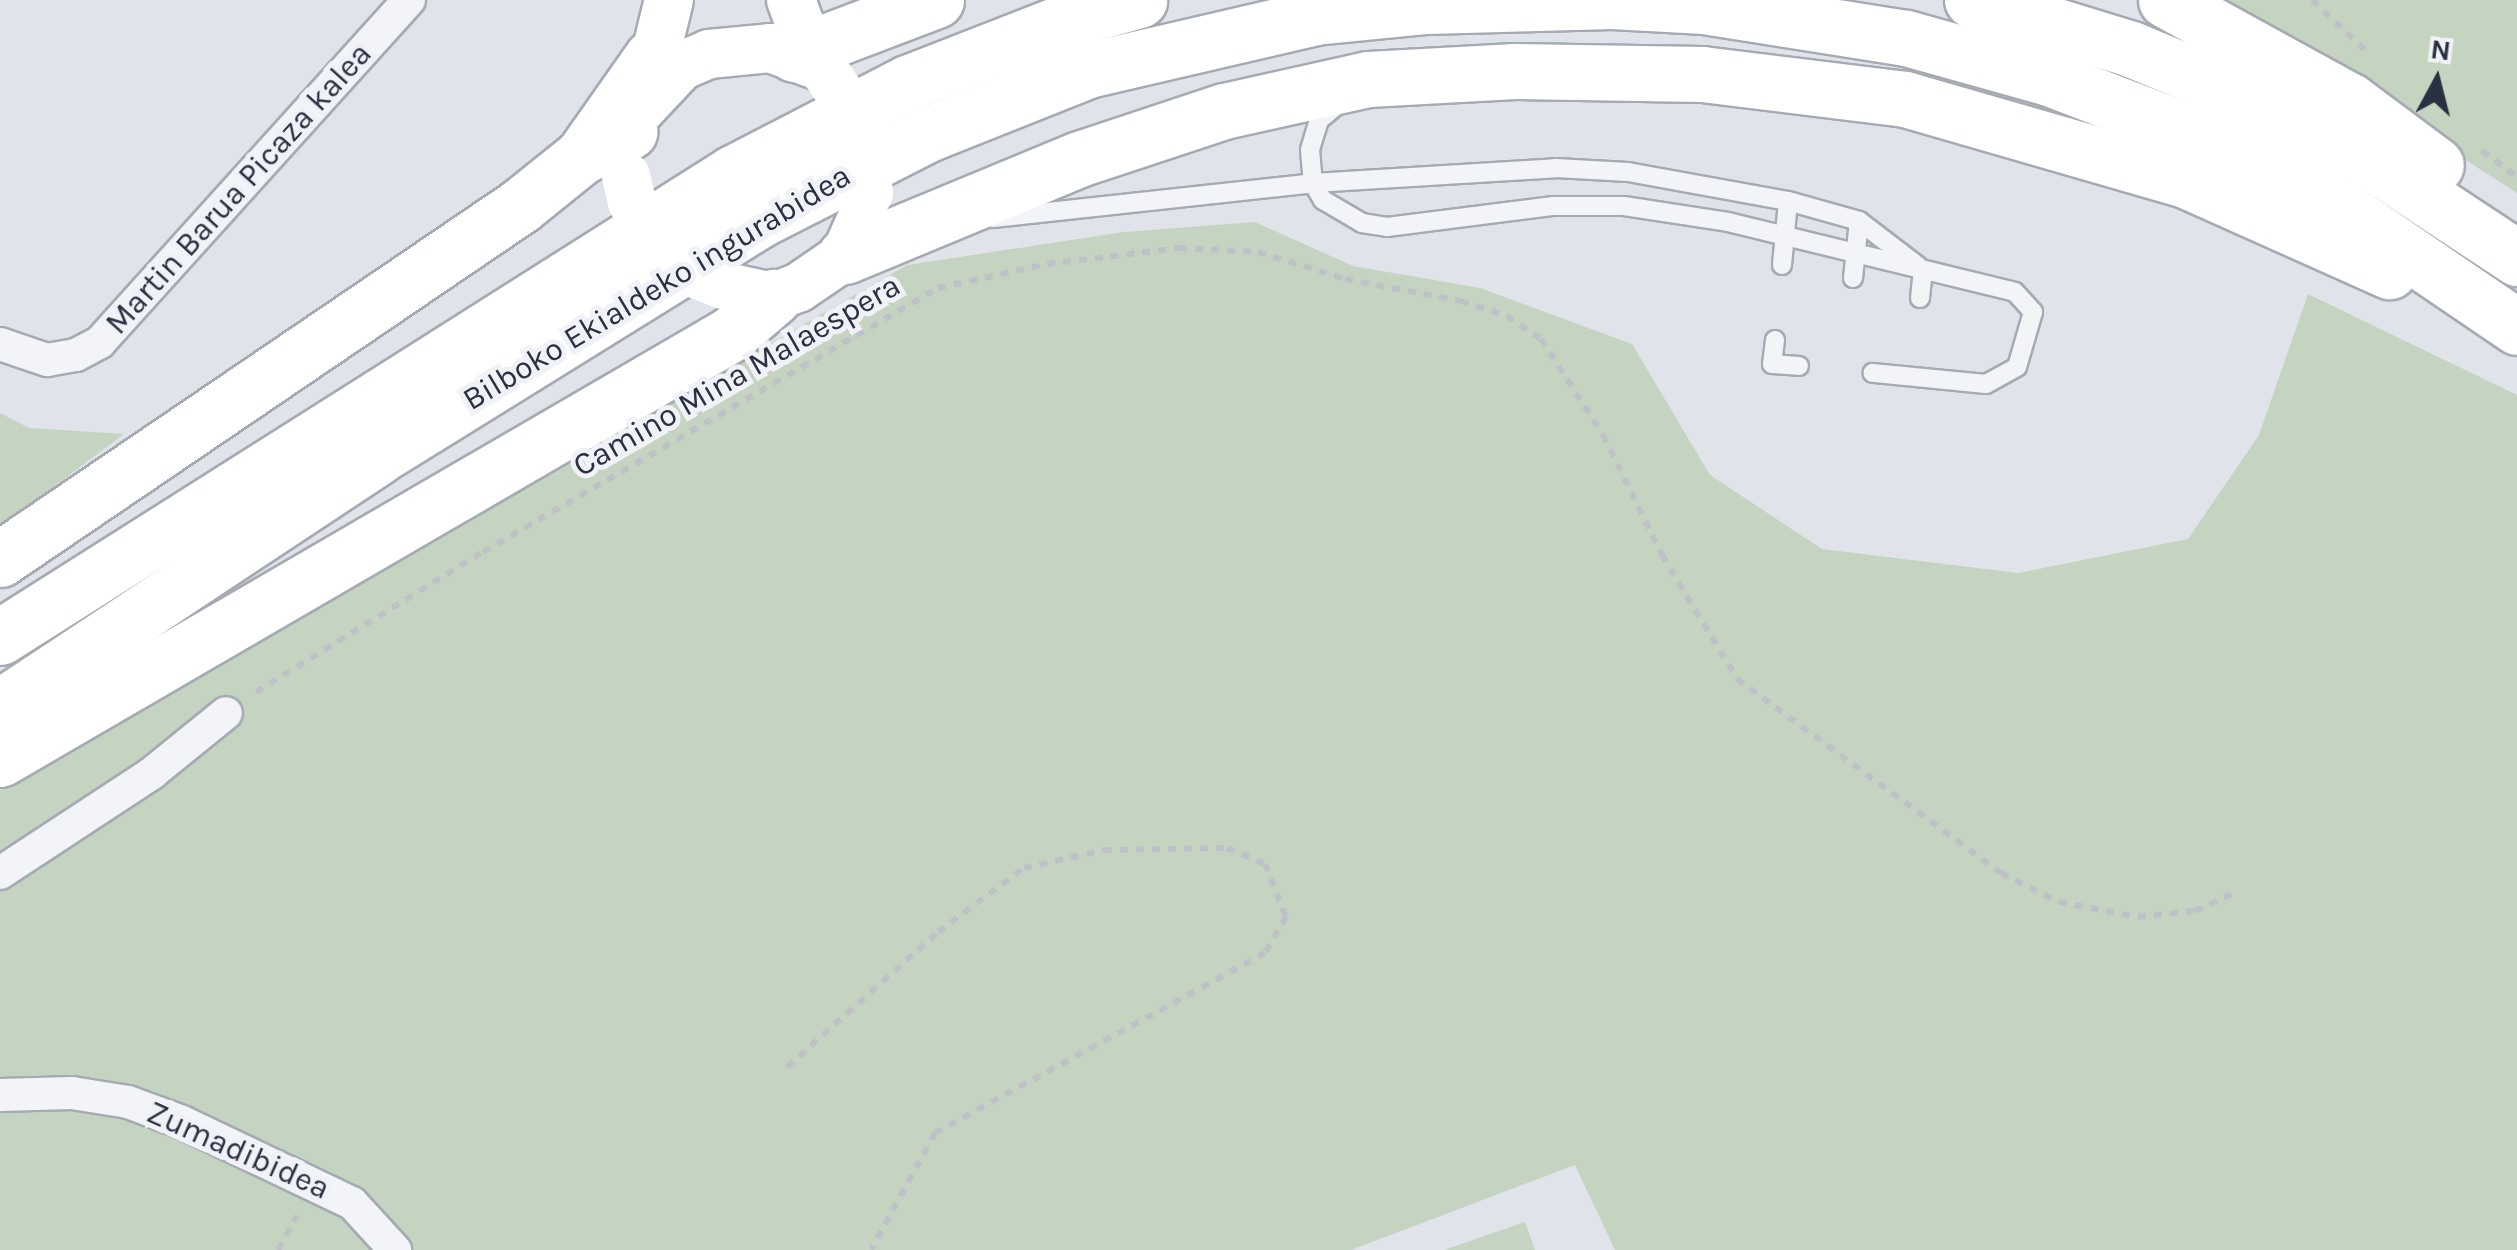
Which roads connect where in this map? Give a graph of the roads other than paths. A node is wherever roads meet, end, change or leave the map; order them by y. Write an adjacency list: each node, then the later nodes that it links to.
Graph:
1 (409, 0): 26 (street, Martin Barua Picaza kalea)
2 (669, 0): 9 (main road)
3 (936, 0): 7 (highway)
4 (1140, 0): 30 (highway, Bilboko Ekialdeko ingurabidea)
5 (1972, 0): 18 (highway)
6 (2166, 0): 15 (highway)
7 (806, 46): 9 (main road); 17 (main road, bridge)
8 (1368, 79): 10 (lane); 13 (highway); 24 (highway)
9 (627, 124): 22 (main road, bridge); 29 (highway)
10 (1313, 183): 11 (lane); 13 (lane); 14 (lane)
11 (1788, 201): 12 (lane); 14 (lane)
12 (1859, 220): 16 (lane); 20 (lane)
13 (918, 227): 17 (highway)
14 (1784, 236): 16 (lane); 19 (lane)
15 (2517, 249)
16 (1856, 254): 20 (lane); 21 (lane)
17 (845, 256): 22 (main road)
18 (2517, 258)
19 (1782, 265)
20 (1922, 270): 23 (lane); 28 (lane)
21 (1853, 278)
22 (748, 291): 33 (highway)
23 (1920, 298)
24 (2512, 322): 31 (highway, Bilboko Ekialdeko ingurabidea)
25 (1775, 340): 27 (lane)
26 (0, 344)
27 (1799, 366)
28 (1873, 373)
29 (0, 560)
30 (0, 637)
31 (0, 707)
32 (226, 712): 34 (street)
33 (0, 758)
34 (0, 873)
35 (0, 1095): 36 (street, Zumadibidea)
36 (395, 1250)

